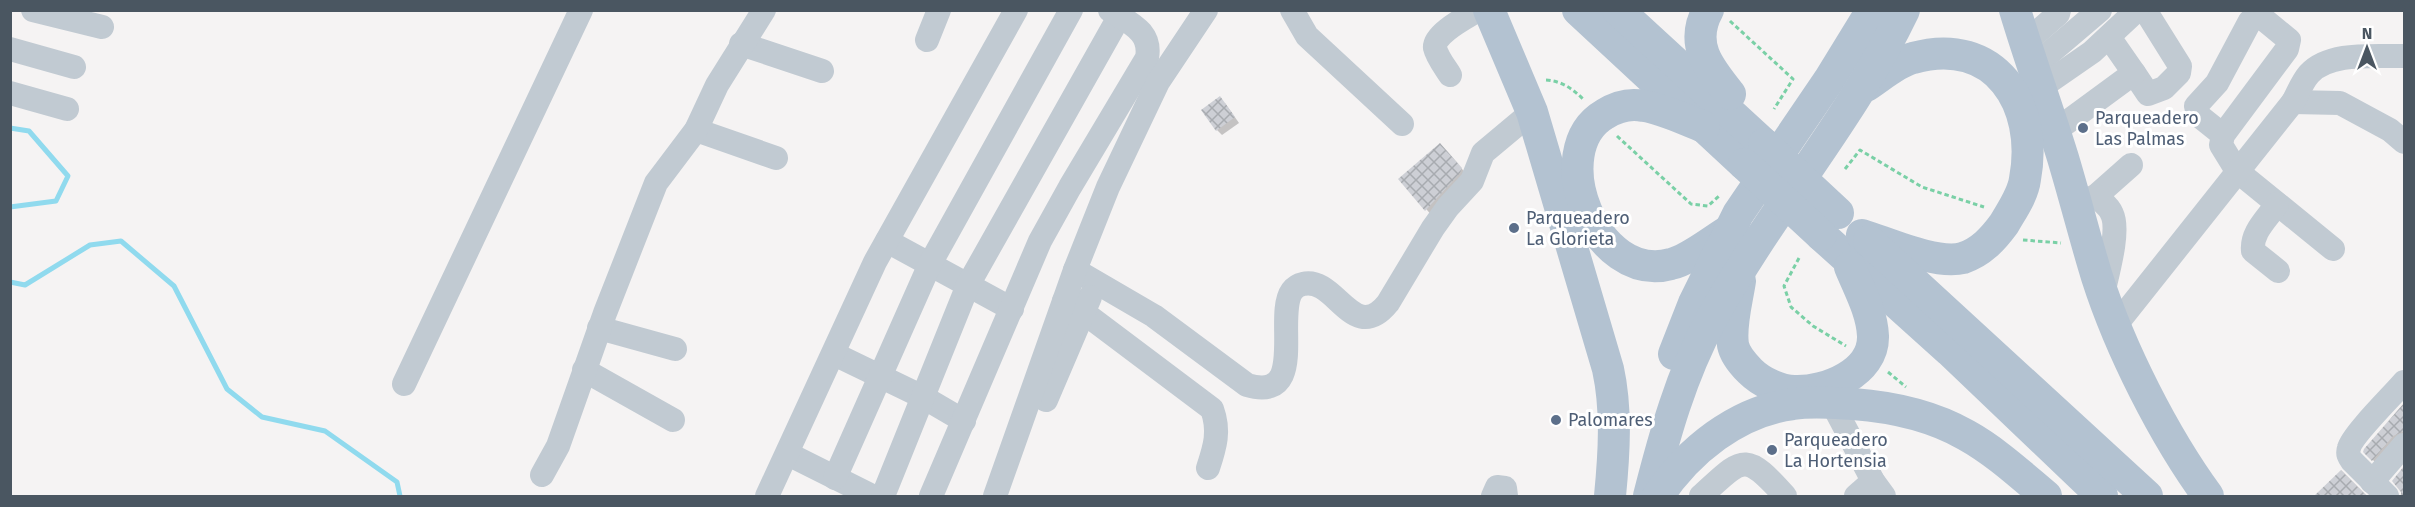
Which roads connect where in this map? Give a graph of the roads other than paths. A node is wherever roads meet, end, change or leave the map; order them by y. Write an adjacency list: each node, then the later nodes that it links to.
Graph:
1 (33, 10): 23 (street)
2 (581, 10): 72 (street)
3 (764, 10): 26 (street)
4 (939, 10): 25 (street)
5 (1016, 10): 53 (street)
6 (1071, 10): 56 (street)
7 (1206, 10): 58 (street)
8 (1292, 10): 40 (street)
9 (1478, 10): 33 (street)
10 (1490, 10): 37 (main road)
11 (1578, 10): 41 (main road)
12 (1618, 10): 46 (main road)
13 (1848, 10): 34 (main road)
14 (1872, 10): 34 (main road)
15 (1904, 10): 35 (main road)
16 (2015, 10): 29 (main road)
17 (2059, 10): 29 (street)
18 (2100, 10): 29 (street)
19 (2137, 10): 24 (street)
20 (2145, 10): 32 (street)
21 (1114, 14): 61 (street); 64 (street)
22 (1717, 14): 46 (main road)
23 (102, 27)
24 (2109, 37): 29 (street); 32 (street)
25 (927, 40)
26 (741, 44): 31 (street); 42 (street)
27 (10, 49): 30 (street)
28 (2404, 56): 38 (street)
29 (2033, 66): 43 (main road)
30 (74, 67)
31 (822, 71)
32 (2134, 73): 43 (street)
33 (1450, 75)
34 (1829, 80): 52 (main road)
35 (1861, 90): 54 (main road); 57 (main road)
36 (10, 93): 39 (street)
37 (1526, 99): 60 (street); 93 (main road)
38 (2293, 102): 45 (street); 49 (street)
39 (67, 109)
40 (1402, 124)
41 (1704, 127): 46 (main road); 52 (main road)
42 (696, 130): 47 (street); 66 (street)
43 (2055, 131): 50 (main road)
44 (2223, 135): 44 (street); 49 (street)
45 (2404, 142)
46 (1754, 154): 54 (main road, bridge)
47 (776, 158)
48 (2131, 165): 50 (street)
49 (2237, 171): 51 (street); 65 (street)
50 (2087, 200): 62 (main road); 62 (street)
51 (2277, 204): 55 (street); 59 (street)
52 (1731, 229): 94 (main road)
53 (887, 242): 56 (street); 68 (street)
54 (1853, 245): 57 (main road); 99 (main road); 100 (main road)
55 (2333, 249)
56 (930, 264): 61 (street); 70 (street)
57 (1742, 269): 95 (main road)
58 (1075, 270): 60 (street); 63 (street)
59 (2278, 271)
60 (1096, 282): 63 (street)
61 (968, 285): 64 (street); 73 (street)
62 (2103, 294): 65 (main road)
63 (1074, 306): 79 (street); 89 (street); 90 (street)
64 (1012, 309): 76 (street)
65 (2115, 326): 101 (main road)
66 (600, 328): 67 (street); 69 (street)
67 (675, 349)
68 (834, 354): 70 (street); 78 (street)
69 (584, 370): 75 (street); 80 (street)
70 (881, 376): 73 (street); 81 (street)
71 (2404, 382): 82 (street)
72 (404, 384)
73 (923, 397): 76 (street); 87 (street)
74 (1832, 403): 83 (street); 96 (main road); 98 (main road)
75 (673, 420)
76 (964, 421): 88 (street)
77 (2404, 445): 82 (street)
78 (788, 454): 81 (street); 85 (street)
79 (1208, 468)
80 (542, 475)
81 (835, 478): 86 (street)
82 (2379, 489)
83 (1871, 491)
84 (1707, 495): 97 (street)
85 (767, 496)
86 (872, 496)
87 (883, 496)
88 (932, 496)
89 (995, 496)
90 (1005, 496)
91 (1493, 496): 92 (street)
92 (1506, 496)
93 (1610, 496)
94 (1629, 496)
95 (1649, 496)
96 (1658, 496)
97 (1785, 496)
98 (2046, 496)
99 (2102, 496)
100 (2146, 496)
101 (2208, 496)

